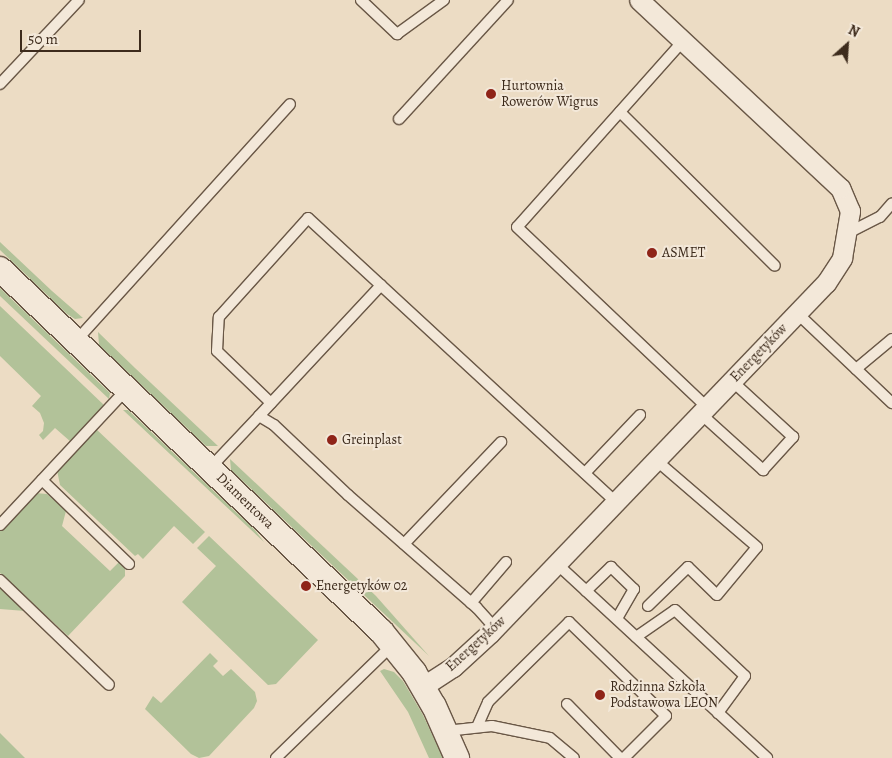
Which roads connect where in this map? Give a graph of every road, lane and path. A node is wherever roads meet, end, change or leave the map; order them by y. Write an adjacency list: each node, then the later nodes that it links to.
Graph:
1 (79, 0): 7 (lane)
2 (361, 0): 3 (lane)
3 (444, 0)
4 (508, 0): 10 (lane)
5 (645, 2): 6 (street, Energetyków)
6 (683, 41): 9 (lane); 12 (street, Energetyków)
7 (0, 84)
8 (290, 104): 18 (lane)
9 (620, 112): 13 (lane); 24 (lane)
10 (399, 120)
11 (892, 203): 12 (lane)
12 (846, 234): 16 (street, Energetyków)
13 (774, 266)
14 (0, 270): 18 (street, Diamentowa)
15 (381, 284): 22 (lane); 22 (lane); 30 (lane)
16 (797, 313): 19 (lane); 20 (street, Energetyków)
17 (892, 339): 19 (lane)
18 (76, 341): 21 (street, Diamentowa)
19 (856, 369): 23 (lane)
20 (732, 381): 24 (street, Energetyków); 24 (lane)
21 (127, 389): 29 (street, Diamentowa); 31 (lane)
22 (271, 403): 26 (lane)
23 (892, 403)
24 (704, 410): 28 (street, Energetyków)
25 (640, 414): 30 (lane)
26 (259, 416): 29 (lane); 34 (lane)
27 (501, 442): 34 (lane)
28 (656, 460): 32 (street, Energetyków); 41 (lane)
29 (210, 468): 45 (street, Diamentowa)
30 (585, 473): 32 (lane)
31 (42, 480): 33 (lane); 36 (lane)
32 (616, 502): 37 (street, Energetyków)
33 (0, 525)
34 (404, 544): 40 (lane)
35 (506, 562): 40 (lane)
36 (129, 564)
37 (557, 564): 39 (lane); 43 (street, Energetyków)
38 (0, 580): 46 (lane)
39 (586, 590): 42 (lane); 42 (lane)
40 (471, 603): 43 (lane)
41 (648, 606)
42 (617, 620): 44 (lane)
43 (495, 628): 47 (street, Energetyków)
44 (636, 637): 49 (lane); 49 (lane)
45 (393, 645): 47 (street, Diamentowa); 52 (lane)
46 (108, 685)
47 (422, 687): 51 (street, Diamentowa)
48 (567, 704): 55 (lane)
49 (718, 713): 57 (lane)
50 (477, 728): 51 (lane); 54 (lane); 56 (lane)
51 (446, 731): 53 (street, Diamentowa)
52 (276, 758)
53 (458, 758)
54 (574, 758)
55 (620, 758)
56 (624, 758)
57 (767, 758)

